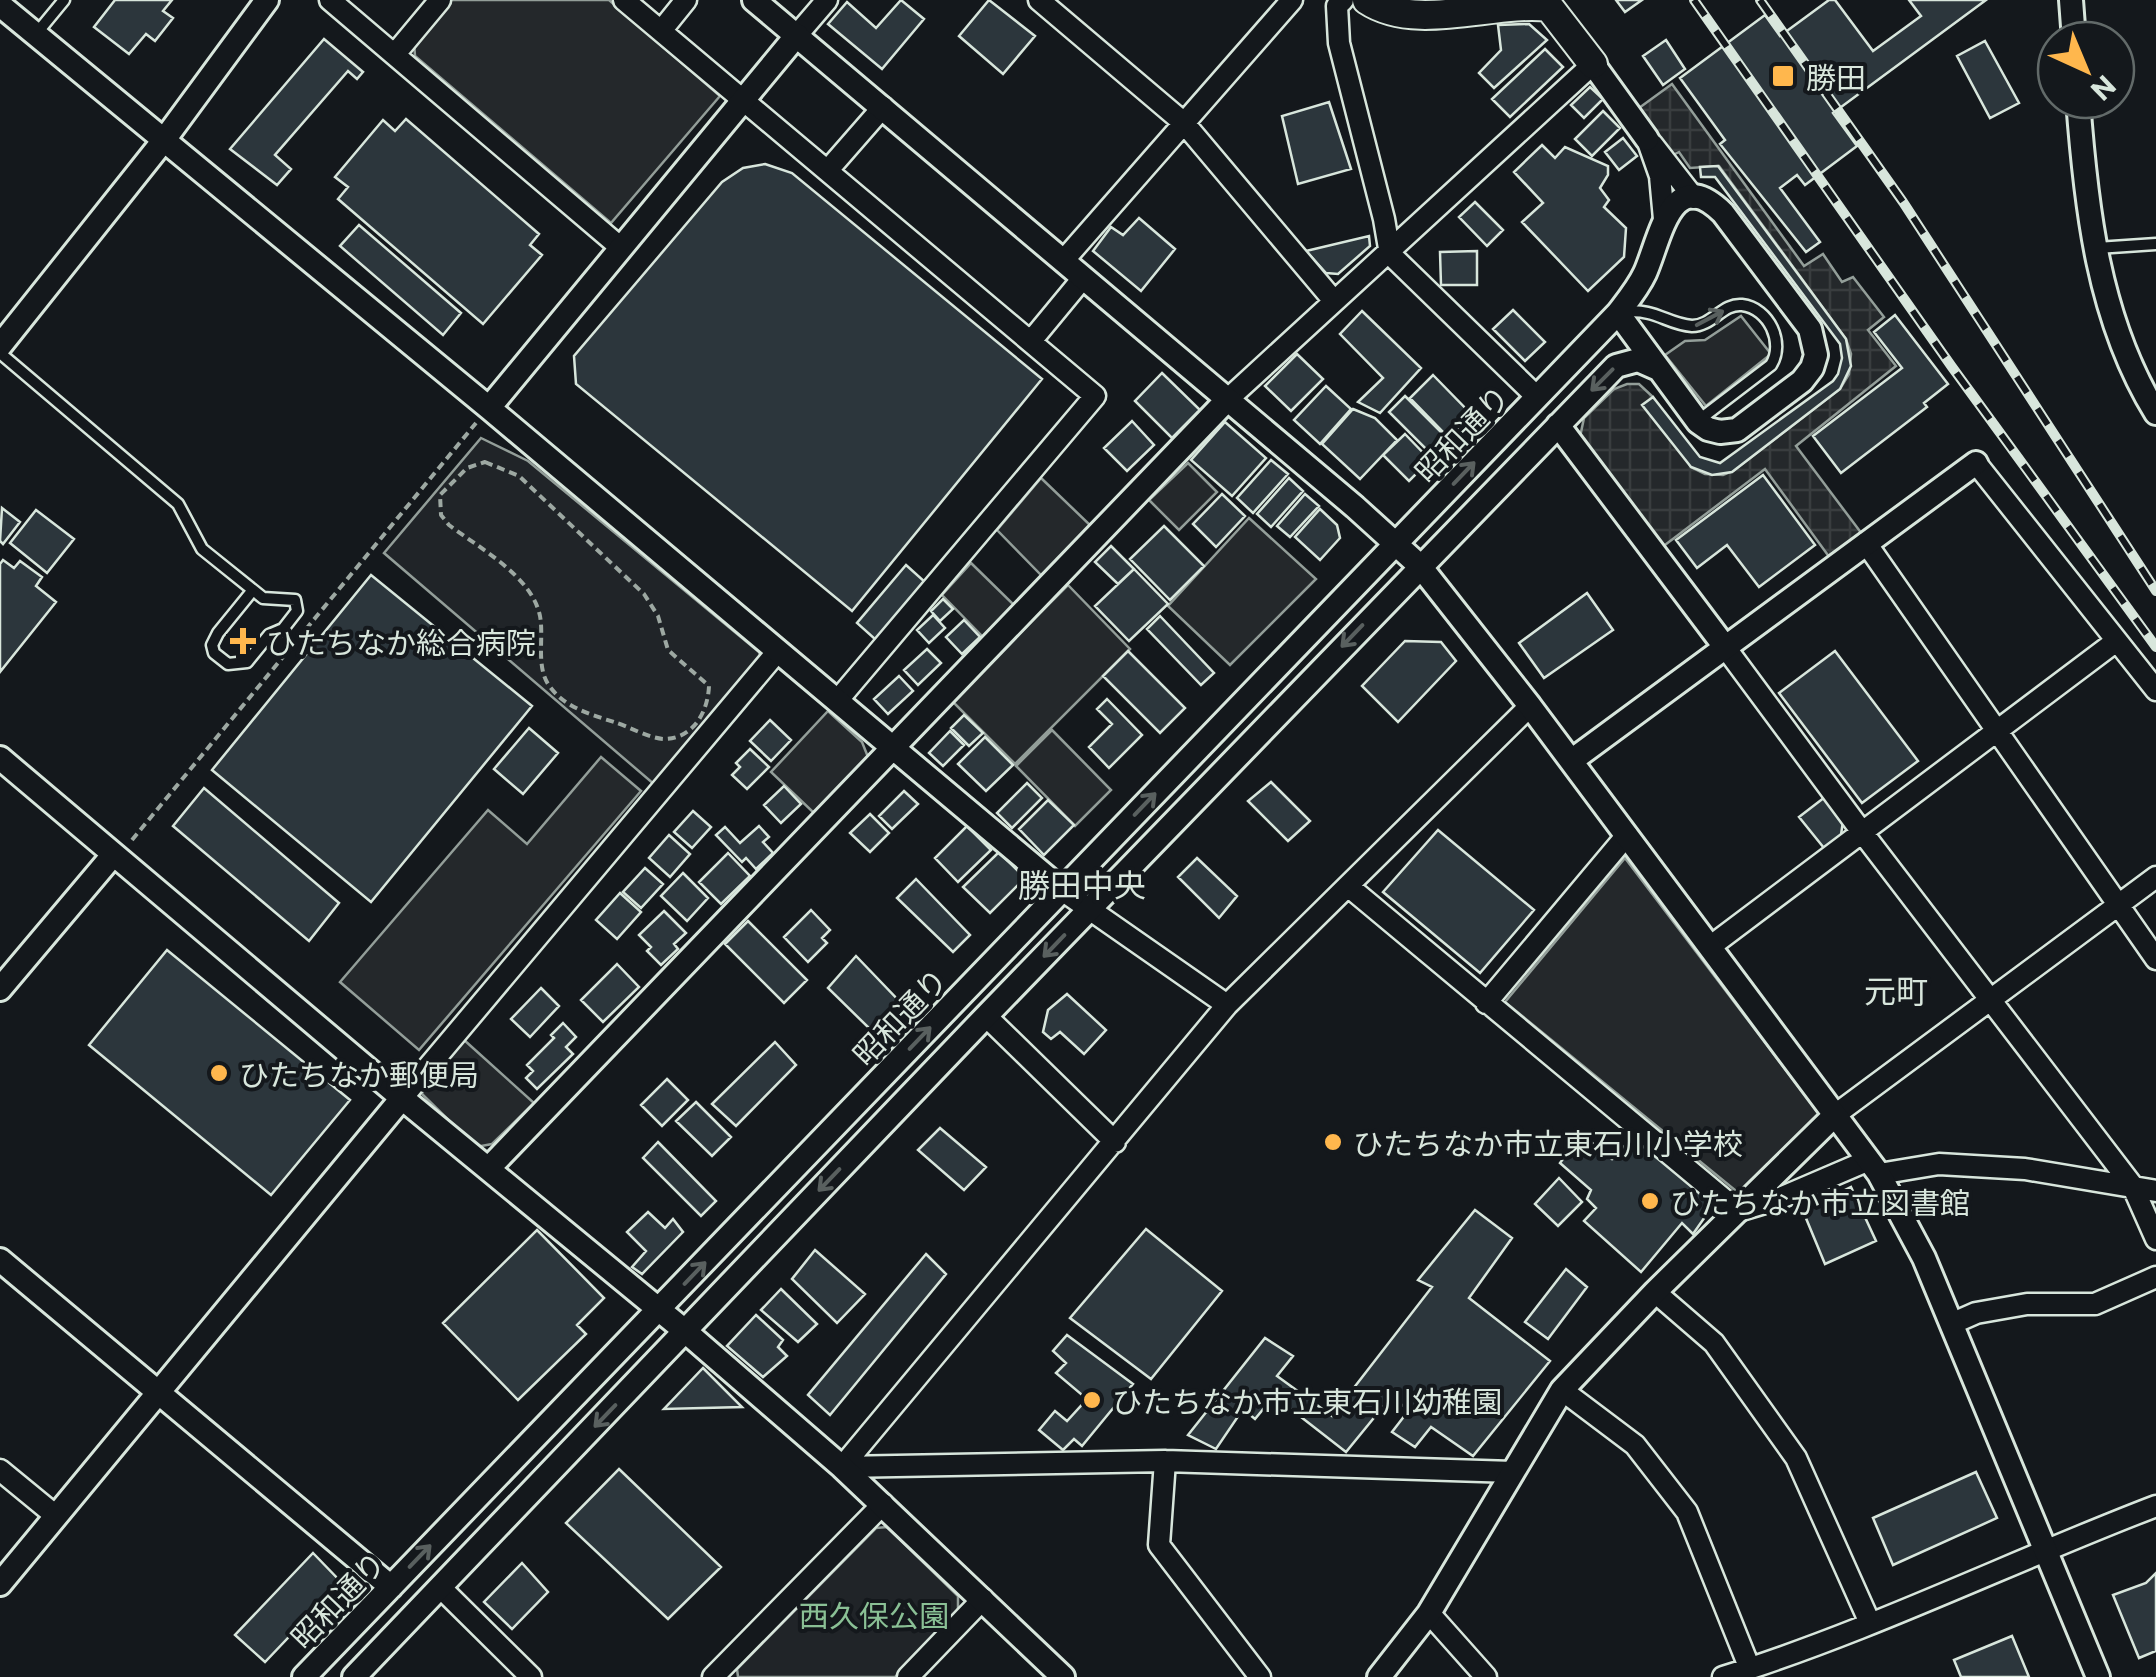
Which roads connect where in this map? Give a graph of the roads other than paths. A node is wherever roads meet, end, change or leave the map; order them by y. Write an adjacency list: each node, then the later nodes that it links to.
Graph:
1 (64, 0): 15 (lane)
2 (267, 0): 24 (street)
3 (330, 0): 17 (street)
4 (440, 0): 17 (street)
5 (624, 0): 14 (street)
6 (686, 0): 14 (street)
7 (754, 0): 16 (street)
8 (827, 0): 16 (street)
9 (1039, 0): 22 (street)
10 (1292, 0): 22 (street)
11 (1367, 0): 18 (main road)
12 (1334, 2): 31 (street)
13 (0, 4): 15 (street)
14 (661, 31): 19 (street)
15 (36, 34): 24 (street)
16 (796, 36): 19 (street); 20 (street)
17 (395, 54): 29 (street)
18 (1593, 64): 23 (street); 31 (street)
19 (743, 101): 25 (street); 29 (street)
20 (883, 107): 25 (street); 32 (street)
21 (2080, 120): 30 (street)
22 (1184, 123): 32 (street); 34 (street)
23 (1647, 139): 26 (street); 27 (street)
24 (164, 140): 37 (street); 41 (street)
25 (828, 170): 36 (street)
26 (1694, 198): 27 (street); 43 (street)
27 (1664, 219): 35 (street, 昭和通り)
28 (2156, 244): 30 (lane)
29 (620, 247): 41 (street)
30 (2094, 248): 42 (street)
31 (1390, 254): 34 (street); 39 (street)
32 (1063, 261): 33 (street)
33 (1083, 278): 36 (street); 40 (street)
34 (1334, 302): 40 (street)
35 (1618, 313): 38 (street); 39 (street, 昭和通り); 43 (lane, one-way to 43)
36 (1030, 341): 54 (street)
37 (0, 350): 49 (lane)
38 (1656, 368): 43 (street); 44 (street, 昭和通り, one-way to 44)
39 (1538, 397): 46 (street, 昭和通り, one-way to 39)
40 (1227, 400): 46 (street); 57 (street)
41 (488, 408): 52 (street)
42 (2156, 413)
43 (1698, 422)
44 (1558, 425): 48 (street, 昭和通り); 51 (street)
45 (1976, 463): 47 (street); 50 (street)
46 (1397, 543): 48 (street); 65 (street, 昭和通り, one-way to 46)
47 (1866, 543): 51 (street); 56 (street)
48 (1420, 566): 55 (street); 67 (street, 昭和通り, one-way to 67)
49 (253, 590): 49 (lane)
50 (2116, 642): 53 (street); 56 (street)
51 (1725, 647): 59 (street); 60 (street)
52 (777, 652): 54 (street); 75 (street)
53 (2156, 690)
54 (837, 701): 57 (street)
55 (1530, 706): 59 (street); 64 (street)
56 (2000, 731): 60 (street); 66 (street)
57 (894, 748): 65 (street); 79 (street)
58 (0, 758): 62 (street)
59 (1571, 761): 61 (street)
60 (1862, 832): 68 (street); 71 (street)
61 (1626, 835): 68 (street); 72 (street)
62 (113, 856): 70 (street); 75 (street)
63 (2156, 877): 66 (street)
64 (1348, 886): 72 (street); 73 (street)
65 (1062, 890): 67 (street); 87 (street, 昭和通り, one-way to 65)
66 (2120, 904): 69 (street); 71 (street)
67 (1089, 909): 73 (street); 74 (street, 昭和通り, one-way to 74)
68 (1710, 946): 76 (street)
69 (2156, 959)
70 (4, 976)
71 (1990, 1000): 76 (street); 80 (street)
72 (1486, 1003): 82 (street)
73 (1227, 1005): 77 (street)
74 (986, 1016): 77 (street); 89 (street, 昭和通り, one-way to 89)
75 (402, 1098): 79 (street); 91 (street)
76 (1835, 1115): 78 (street); 82 (street)
77 (1115, 1142): 93 (street)
78 (1874, 1167): 80 (street); 82 (street); 88 (street)
79 (489, 1168): 87 (street)
80 (2132, 1185): 81 (street); 83 (street)
81 (2156, 1190)
82 (1738, 1211): 86 (street)
83 (2156, 1239)
84 (0, 1260): 91 (street)
85 (2156, 1278): 88 (street)
86 (1655, 1292): 90 (street); 105 (street)
87 (660, 1310): 89 (street); 101 (street, 昭和通り, one-way to 87)
88 (1951, 1324): 99 (street)
89 (685, 1331): 93 (street); 102 (street, 昭和通り, one-way to 102)
90 (1562, 1390): 95 (street); 106 (street)
91 (160, 1395): 98 (street); 101 (street)
92 (1165, 1461): 93 (street); 95 (street); 113 (street)
93 (842, 1467): 96 (street)
94 (0, 1470): 98 (street)
95 (1513, 1472): 104 (street)
96 (883, 1504): 103 (street); 107 (street)
97 (2156, 1506): 99 (street)
98 (56, 1516): 100 (street)
99 (2044, 1549): 105 (street); 117 (street)
100 (0, 1584)
101 (390, 1587): 108 (street, 昭和通り)
102 (441, 1588): 109 (street, 昭和通り); 110 (street)
103 (983, 1599): 111 (street); 112 (street)
104 (1429, 1613): 114 (street); 115 (street)
105 (1870, 1623): 106 (street)
106 (1750, 1669): 116 (street)
107 (721, 1674)
108 (304, 1677)
109 (354, 1677)
110 (532, 1677)
111 (908, 1677)
112 (1063, 1677)
113 (1260, 1677)
114 (1379, 1677)
115 (1486, 1677)
116 (1723, 1677)
117 (2098, 1677)

